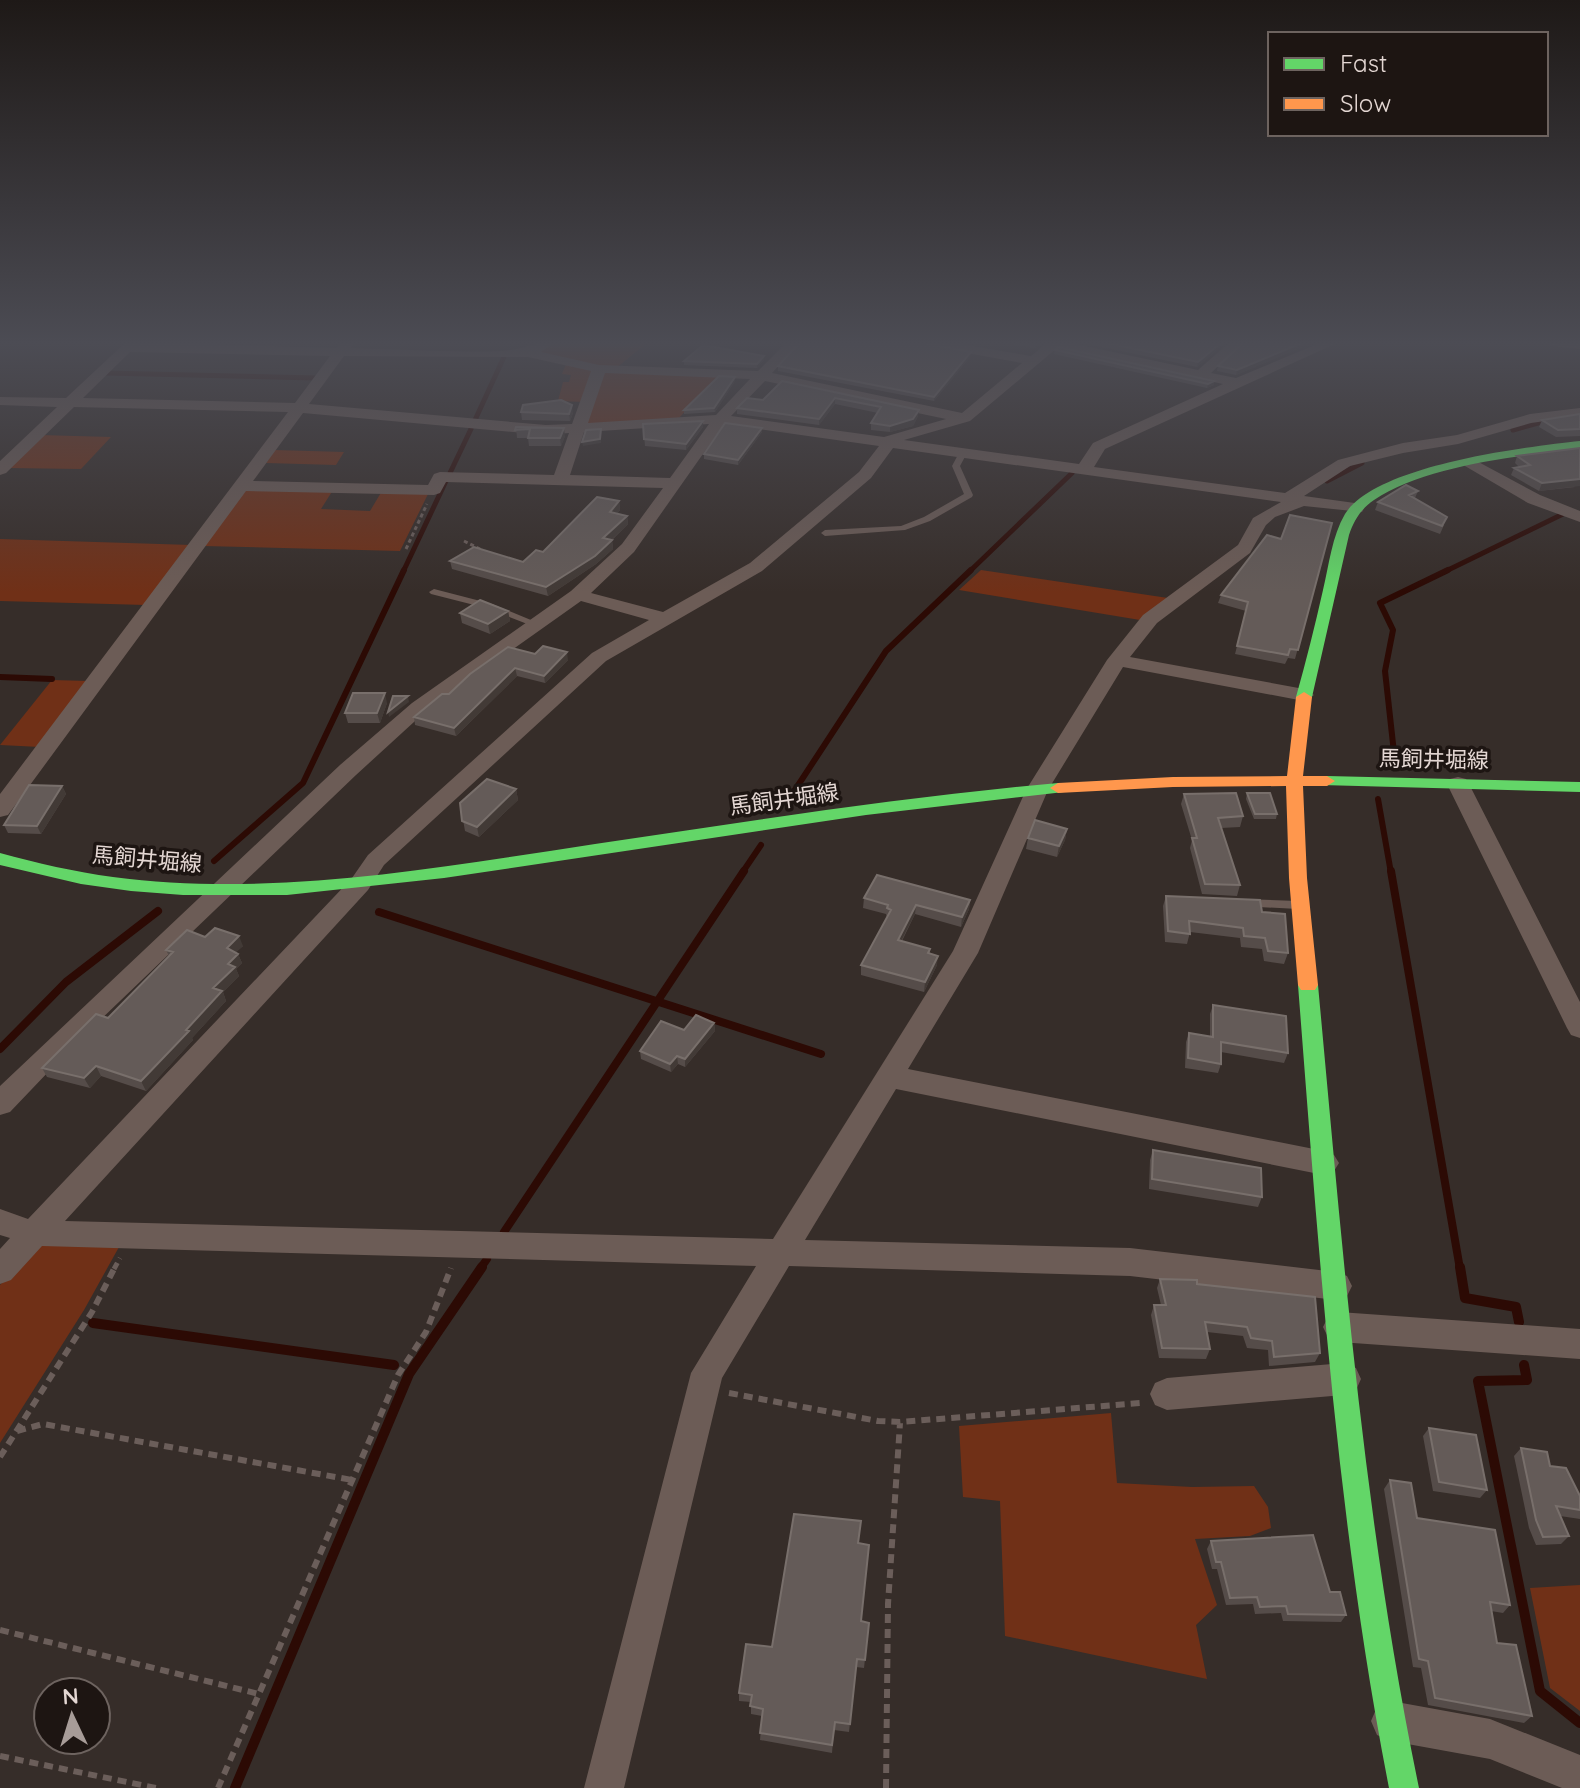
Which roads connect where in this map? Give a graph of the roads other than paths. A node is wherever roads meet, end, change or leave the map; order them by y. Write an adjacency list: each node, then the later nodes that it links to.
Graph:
1 (47, 425): 17 (street)
2 (286, 425): 21 (street)
3 (495, 425): 10 (street)
4 (618, 425): 10 (street)
5 (716, 425): 20 (street)
6 (766, 425): 12 (street)
7 (940, 425): 12 (street)
8 (1144, 425): 18 (street)
9 (1507, 425): 11 (street)
10 (578, 428): 19 (street)
11 (1458, 439): 15 (street); 22 (street)
12 (885, 442): 14 (street); 28 (street)
13 (1580, 445): 15 (street)
14 (963, 453): 18 (street); 25 (lane)
15 (1491, 458): 16 (street)
16 (1471, 463): 23 (street); 24 (street)
17 (0, 470)
18 (1084, 470): 22 (street)
19 (560, 480): 20 (street); 21 (street)
20 (676, 483): 27 (street)
21 (241, 486): 36 (street)
22 (1294, 500): 23 (street); 30 (street)
23 (1356, 508): 31 (street)
24 (1580, 517)
25 (825, 533)
26 (434, 592): 29 (lane)
27 (578, 595): 28 (street); 29 (street)
28 (662, 618): 38 (street)
29 (538, 625): 39 (street)
30 (1117, 660): 31 (street); 35 (street)
31 (1304, 695): 32 (street)
32 (1295, 779): 33 (street, 馬飼井堀線); 35 (street, 馬飼井堀線); 41 (street)
33 (1458, 784): 34 (street, 馬飼井堀線); 42 (street)
34 (1580, 787)
35 (1037, 790): 38 (street, 馬飼井堀線); 43 (street)
36 (0, 810)
37 (0, 859): 39 (street, 馬飼井堀線)
38 (360, 884): 39 (street, 馬飼井堀線); 47 (street)
39 (222, 889): 44 (street)
40 (1225, 902): 41 (lane)
41 (1301, 905): 45 (street)
42 (1580, 1028)
43 (887, 1076): 45 (street); 48 (street)
44 (0, 1104)
45 (1324, 1163): 50 (street)
46 (0, 1222): 47 (street)
47 (32, 1233): 48 (street); 49 (street)
48 (780, 1251): 50 (street); 57 (street)
49 (0, 1270)
50 (1336, 1286): 51 (street)
51 (1339, 1327): 52 (street); 53 (street)
52 (1580, 1344)
53 (1344, 1379): 54 (street); 55 (street)
54 (1167, 1394)
55 (1389, 1721): 56 (street); 58 (street)
56 (1580, 1775)
57 (604, 1788)
58 (1404, 1788)

